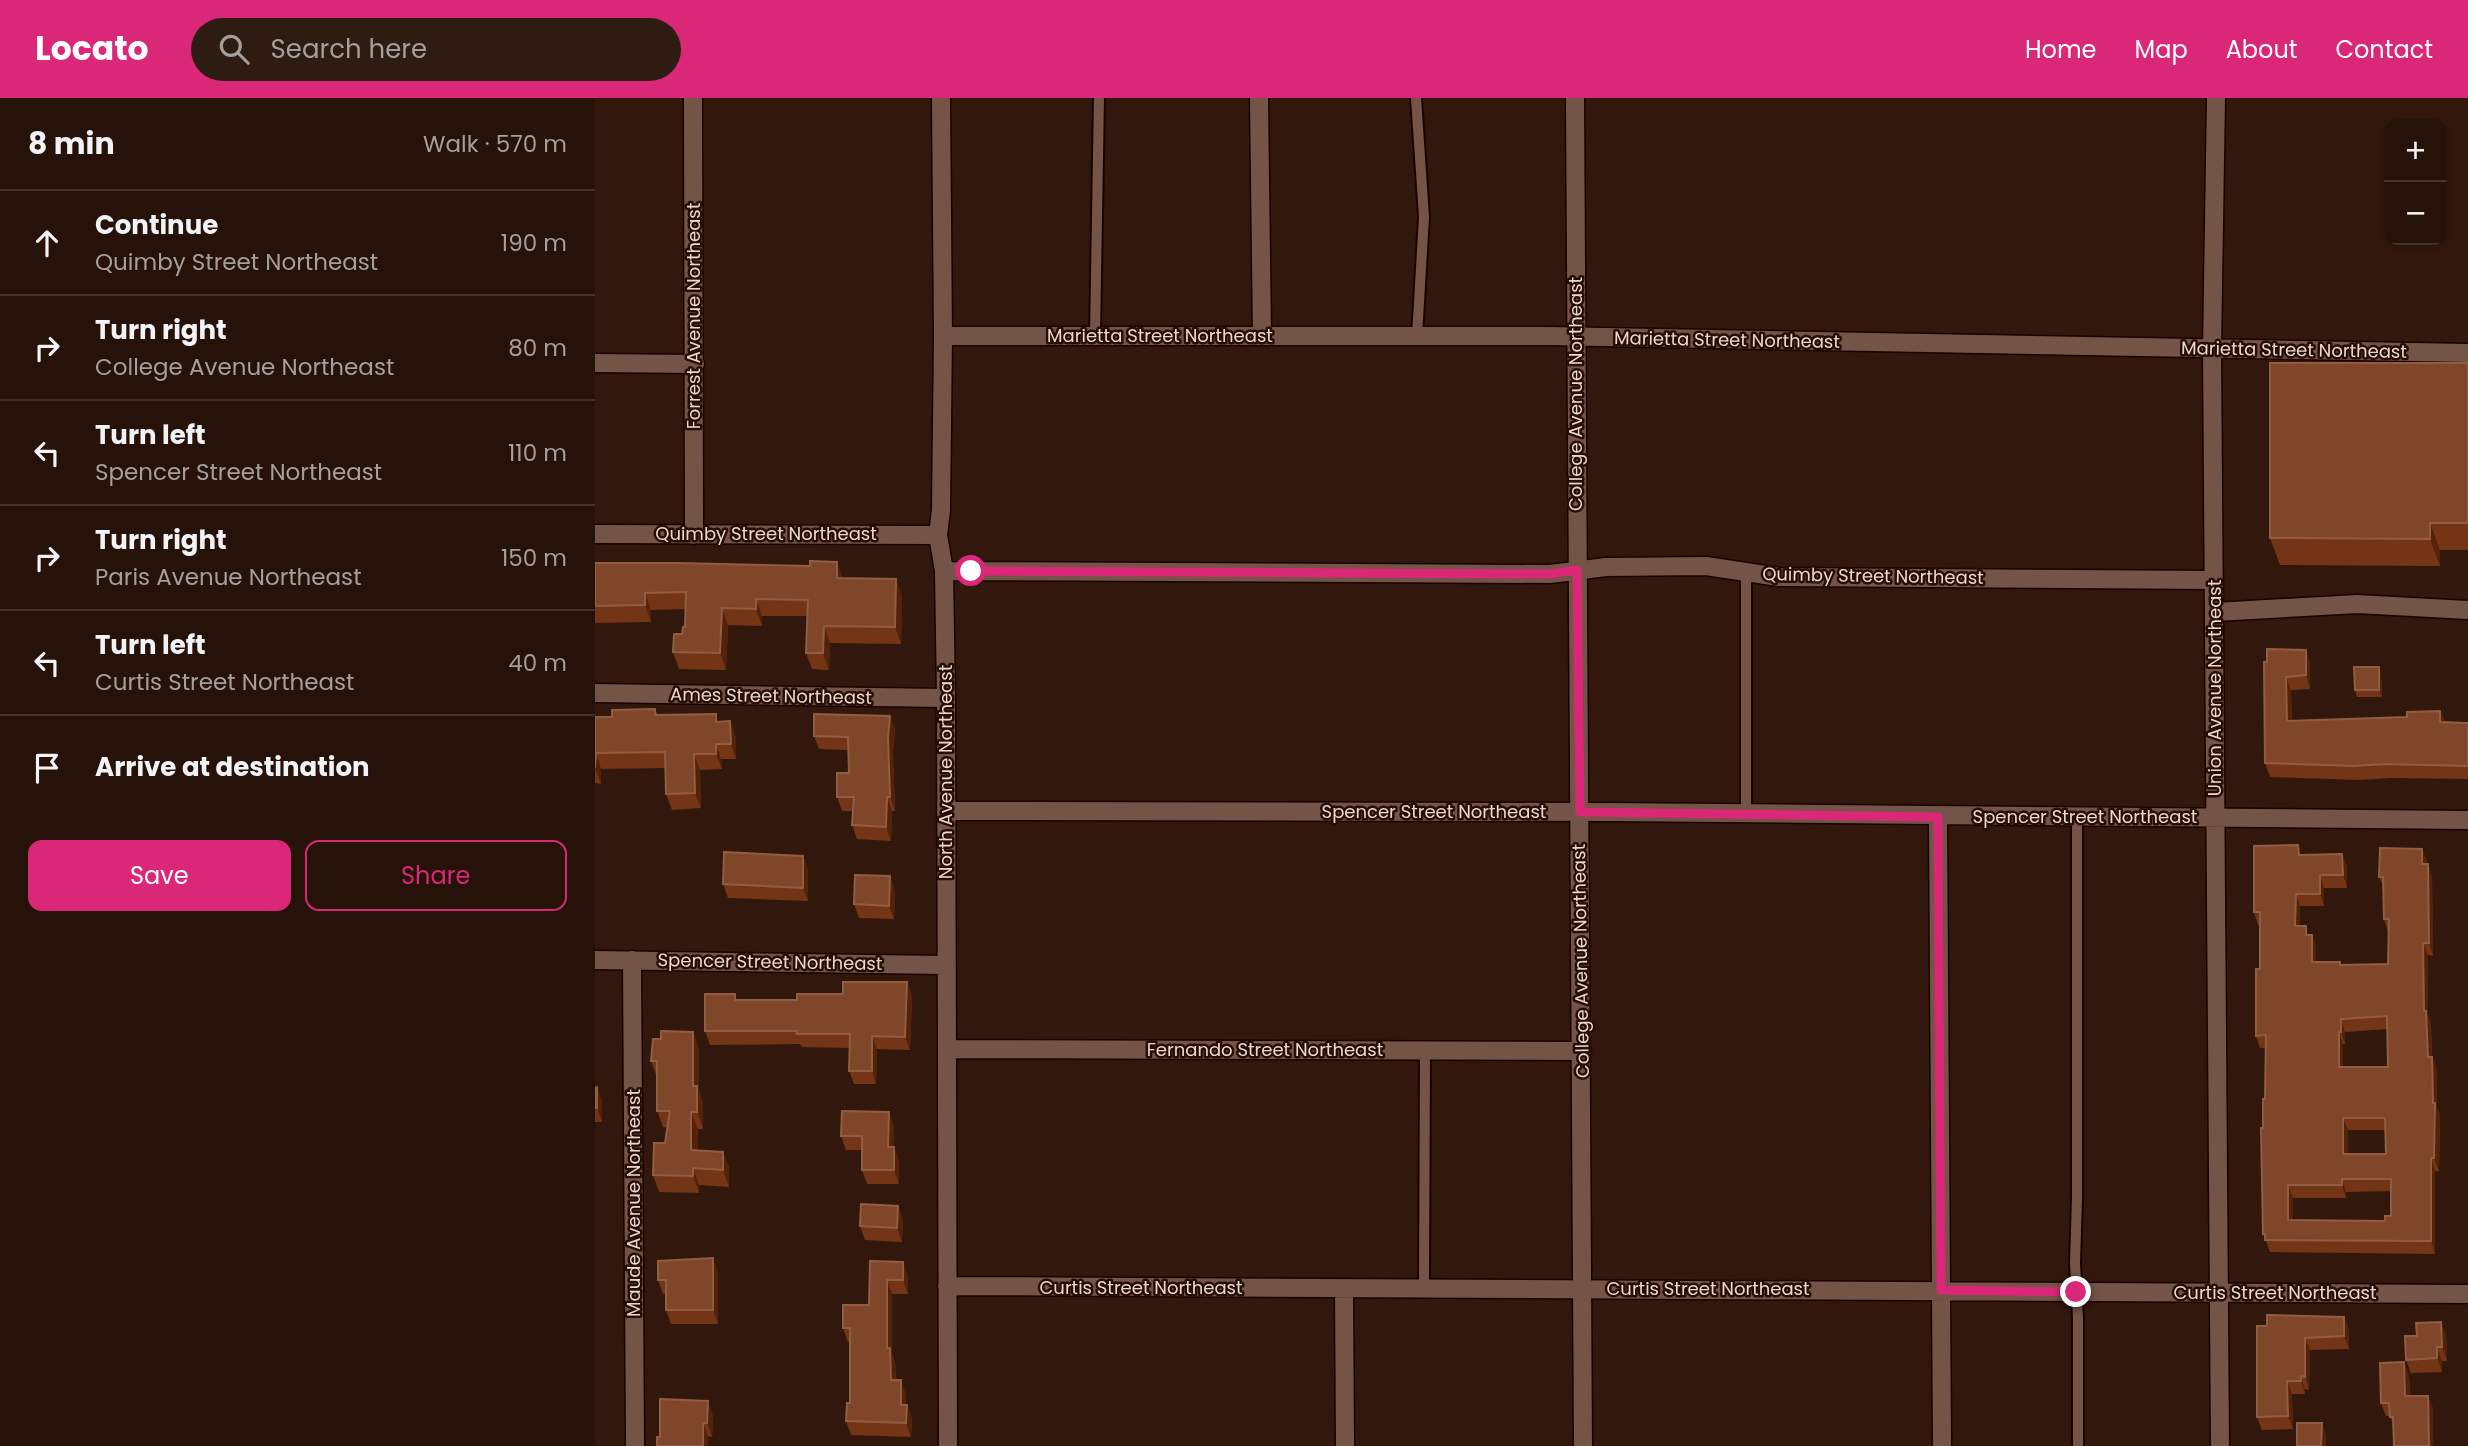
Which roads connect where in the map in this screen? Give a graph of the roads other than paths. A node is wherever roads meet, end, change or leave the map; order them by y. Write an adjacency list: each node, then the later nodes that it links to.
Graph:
1 (693, 98): 16 (street, Forrest Avenue Northeast)
2 (941, 98): 8 (street, North Avenue Northeast)
3 (1099, 98): 9 (lane)
4 (1259, 98): 10 (street)
5 (1416, 98): 11 (lane)
6 (1575, 98): 12 (street, College Avenue Northeast)
7 (2216, 98): 13 (street, Union Avenue Northeast)
8 (943, 336): 9 (street, Marietta Street Northeast); 19 (street, North Avenue Northeast)
9 (1095, 336): 10 (street, Marietta Street Northeast)
10 (1262, 336): 11 (street, Marietta Street Northeast)
11 (1417, 336): 12 (street, Marietta Street Northeast)
12 (1576, 337): 13 (street, Marietta Street Northeast); 20 (street, College Avenue Northeast)
13 (2212, 349): 14 (street, Marietta Street Northeast); 23 (street, Union Avenue Northeast)
14 (2468, 353)
15 (595, 363): 16 (street)
16 (695, 364): 18 (street, Forrest Avenue Northeast)
17 (595, 534): 18 (street, Quimby Street Northeast)
18 (694, 535): 19 (street, Quimby Street Northeast)
19 (938, 535): 21 (street, North Avenue Northeast)
20 (1577, 570): 21 (street, Quimby Street Northeast); 22 (street, Quimby Street Northeast); 29 (street, College Avenue Northeast)
21 (944, 571): 27 (street, North Avenue Northeast)
22 (1746, 572): 23 (street, Quimby Street Northeast); 30 (lane)
23 (2214, 580): 25 (street, Union Avenue Northeast)
24 (2468, 610): 25 (street)
25 (2215, 612): 33 (street, Union Avenue Northeast)
26 (595, 693): 27 (street, Ames Street Northeast)
27 (946, 698): 28 (street, North Avenue Northeast)
28 (946, 811): 29 (street, Spencer Street Northeast); 37 (street, North Avenue Northeast)
29 (1580, 812): 30 (street, Spencer Street Northeast); 40 (street, College Avenue Northeast)
30 (1746, 814): 31 (street, Spencer Street Northeast)
31 (1938, 817): 32 (street, Spencer Street Northeast); 45 (street)
32 (2077, 817): 33 (street, Spencer Street Northeast); 46 (lane)
33 (2215, 817): 34 (street, Spencer Street Northeast); 47 (street, Union Avenue Northeast)
34 (2468, 820)
35 (595, 960): 36 (street, Spencer Street Northeast)
36 (632, 960): 37 (street, Spencer Street Northeast); 49 (street, Maude Avenue Northeast)
37 (946, 965): 38 (street, North Avenue Northeast)
38 (947, 1049): 39 (street, Fernando Street Northeast); 41 (street, North Avenue Northeast)
39 (1425, 1051): 40 (street, Fernando Street Northeast); 44 (lane)
40 (1582, 1051): 42 (street, College Avenue Northeast)
41 (947, 1286): 43 (street, Curtis Street Northeast); 50 (street, North Avenue Northeast)
42 (1583, 1288): 44 (street, Curtis Street Northeast); 45 (street, Curtis Street Northeast); 52 (street, College Avenue Northeast)
43 (1344, 1289): 44 (street, Curtis Street Northeast); 51 (street)
44 (1424, 1289)
45 (1941, 1290): 46 (street, Curtis Street Northeast); 53 (street)
46 (2076, 1292): 47 (street, Curtis Street Northeast); 54 (lane)
47 (2219, 1293): 48 (street, Curtis Street Northeast); 55 (street, Union Avenue Northeast)
48 (2468, 1294)
49 (635, 1446)
50 (948, 1446)
51 (1345, 1446)
52 (1583, 1446)
53 (1942, 1446)
54 (2078, 1446)
55 (2220, 1446)

